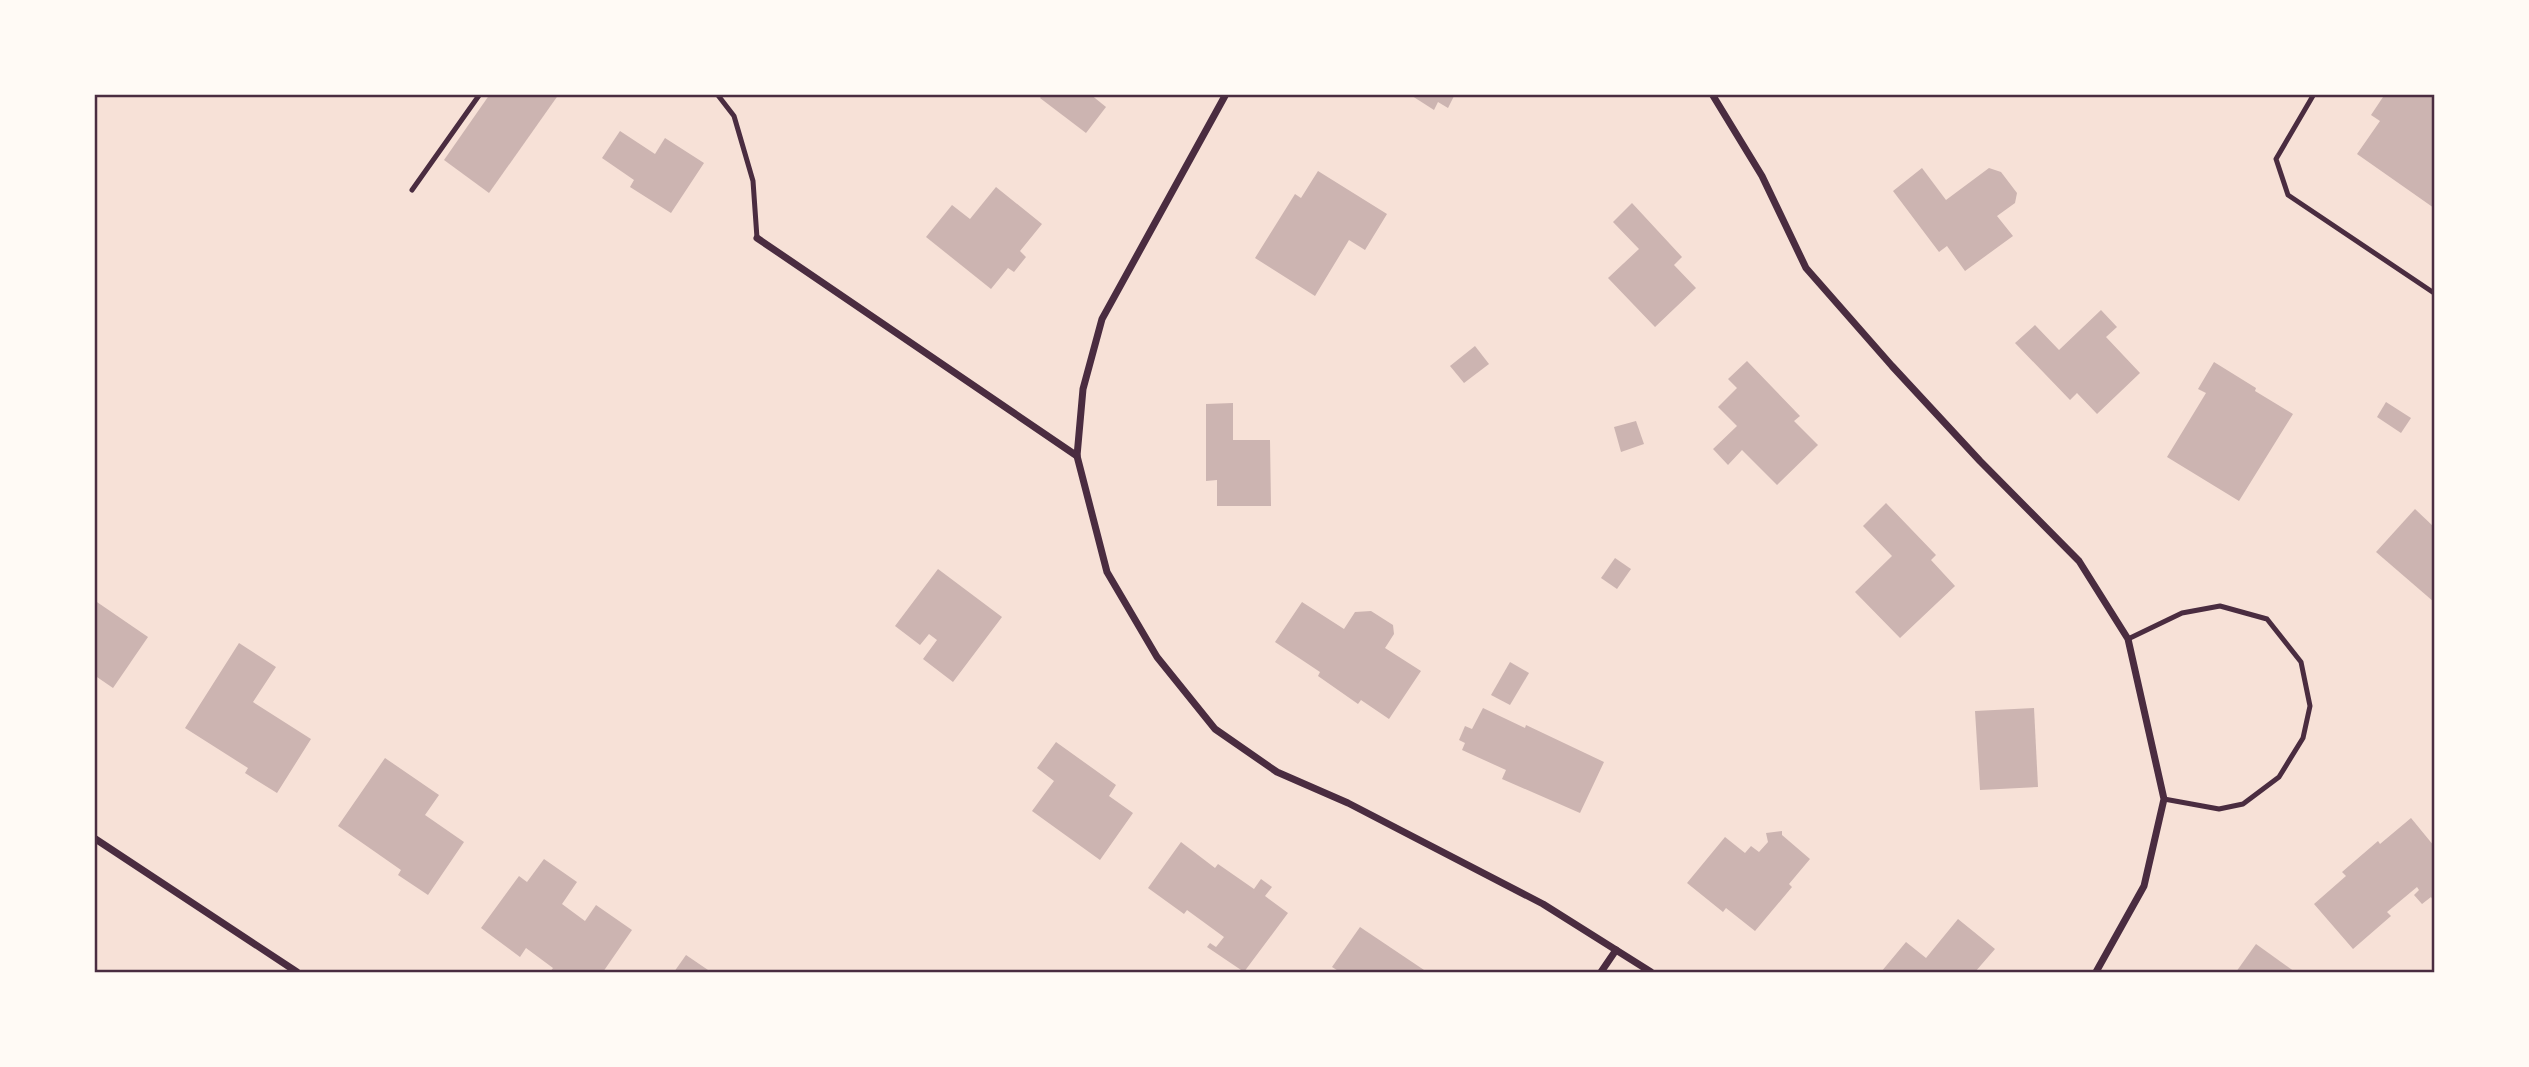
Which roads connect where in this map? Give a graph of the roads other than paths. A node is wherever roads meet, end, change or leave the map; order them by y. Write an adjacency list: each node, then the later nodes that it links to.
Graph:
1 (480, 94): 6 (lane)
2 (717, 94): 7 (lane)
3 (1226, 94): 9 (street)
4 (1712, 94): 10 (street)
5 (2314, 94): 8 (lane)
6 (412, 190)
7 (757, 238): 9 (street)
8 (2434, 293)
9 (1077, 456): 13 (street)
10 (2128, 639): 11 (street); 11 (lane)
11 (2164, 799): 17 (street)
12 (94, 838): 14 (street)
13 (1616, 950): 15 (street); 16 (street)
14 (297, 972)
15 (1601, 972)
16 (1651, 972)
17 (2096, 972)

